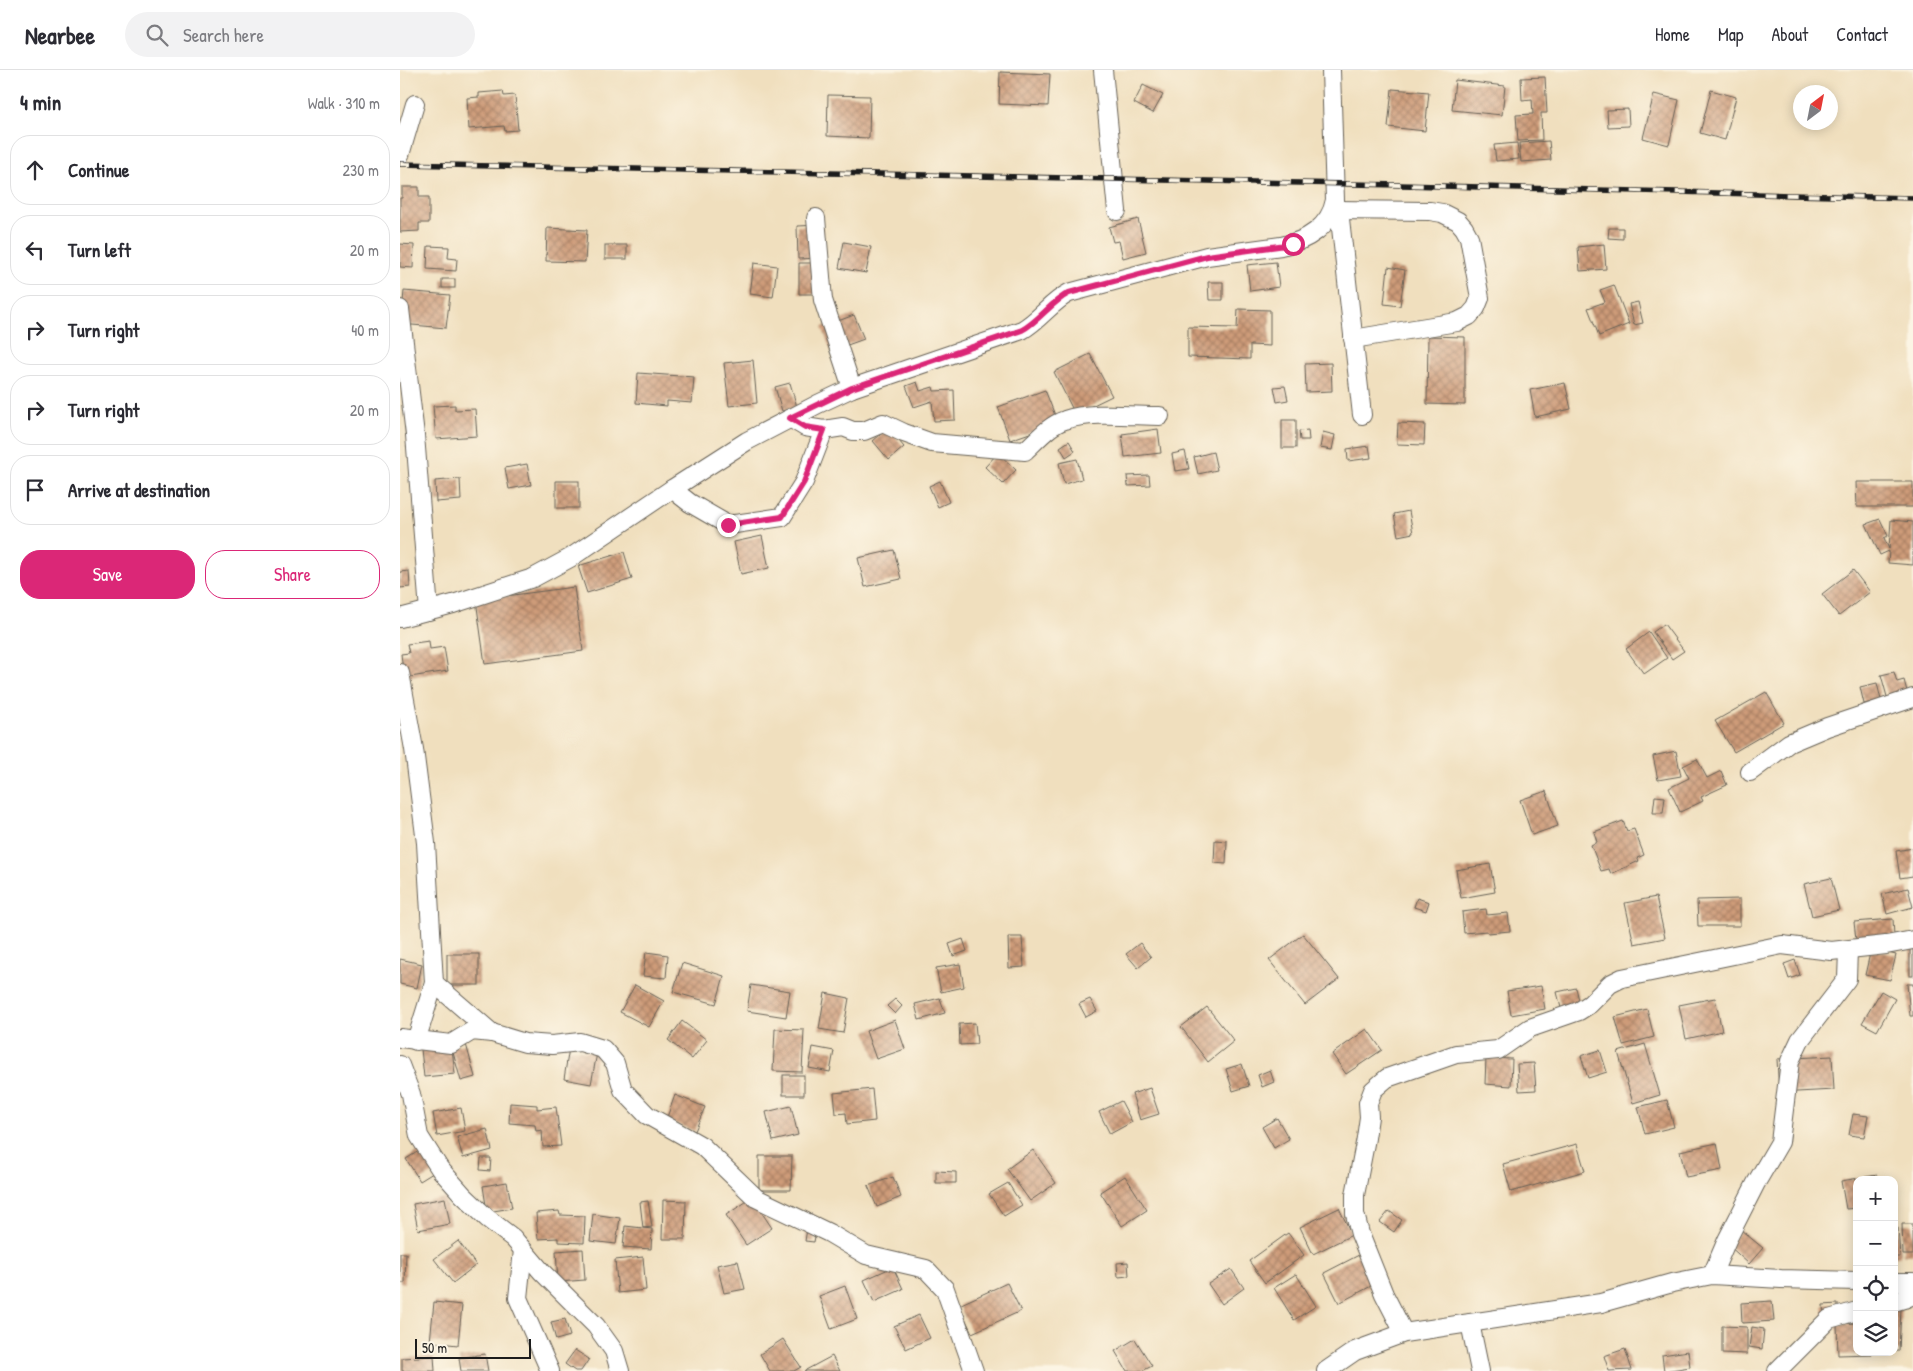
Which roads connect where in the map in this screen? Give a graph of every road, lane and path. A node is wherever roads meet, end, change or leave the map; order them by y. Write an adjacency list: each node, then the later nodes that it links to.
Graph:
1 (1103, 70): 6 (street)
2 (1332, 70): 5 (street)
3 (415, 104): 4 (street)
4 (400, 155)
5 (1336, 210): 9 (street); 9 (street); 10 (street)
6 (1117, 211)
7 (816, 218): 10 (street)
8 (400, 309): 16 (street)
9 (1353, 339): 11 (street)
10 (852, 388): 13 (street)
11 (1362, 415)
12 (1160, 416): 14 (street)
13 (790, 418): 14 (street); 15 (street)
14 (824, 430): 15 (street)
15 (672, 489): 16 (street)
16 (430, 611): 17 (street)
17 (400, 618)
18 (400, 673): 23 (street)
19 (1913, 698): 20 (street)
20 (1750, 772)
21 (1913, 940): 22 (street)
22 (1848, 950): 28 (street); 36 (street)
23 (434, 982): 24 (street); 25 (street)
24 (492, 1033): 25 (street); 39 (street)
25 (408, 1040)
26 (400, 1065): 27 (street)
27 (523, 1250): 37 (street); 38 (street)
28 (1712, 1274): 29 (street); 35 (street)
29 (1853, 1281)
30 (1898, 1282): 31 (street)
31 (1913, 1282)
32 (1913, 1294): 33 (street)
33 (1898, 1301)
34 (1854, 1311): 42 (street)
35 (1470, 1323): 36 (street); 41 (street)
36 (1404, 1333): 40 (street)
37 (550, 1371)
38 (620, 1371)
39 (974, 1371)
40 (1326, 1371)
41 (1480, 1371)
42 (1777, 1371)

